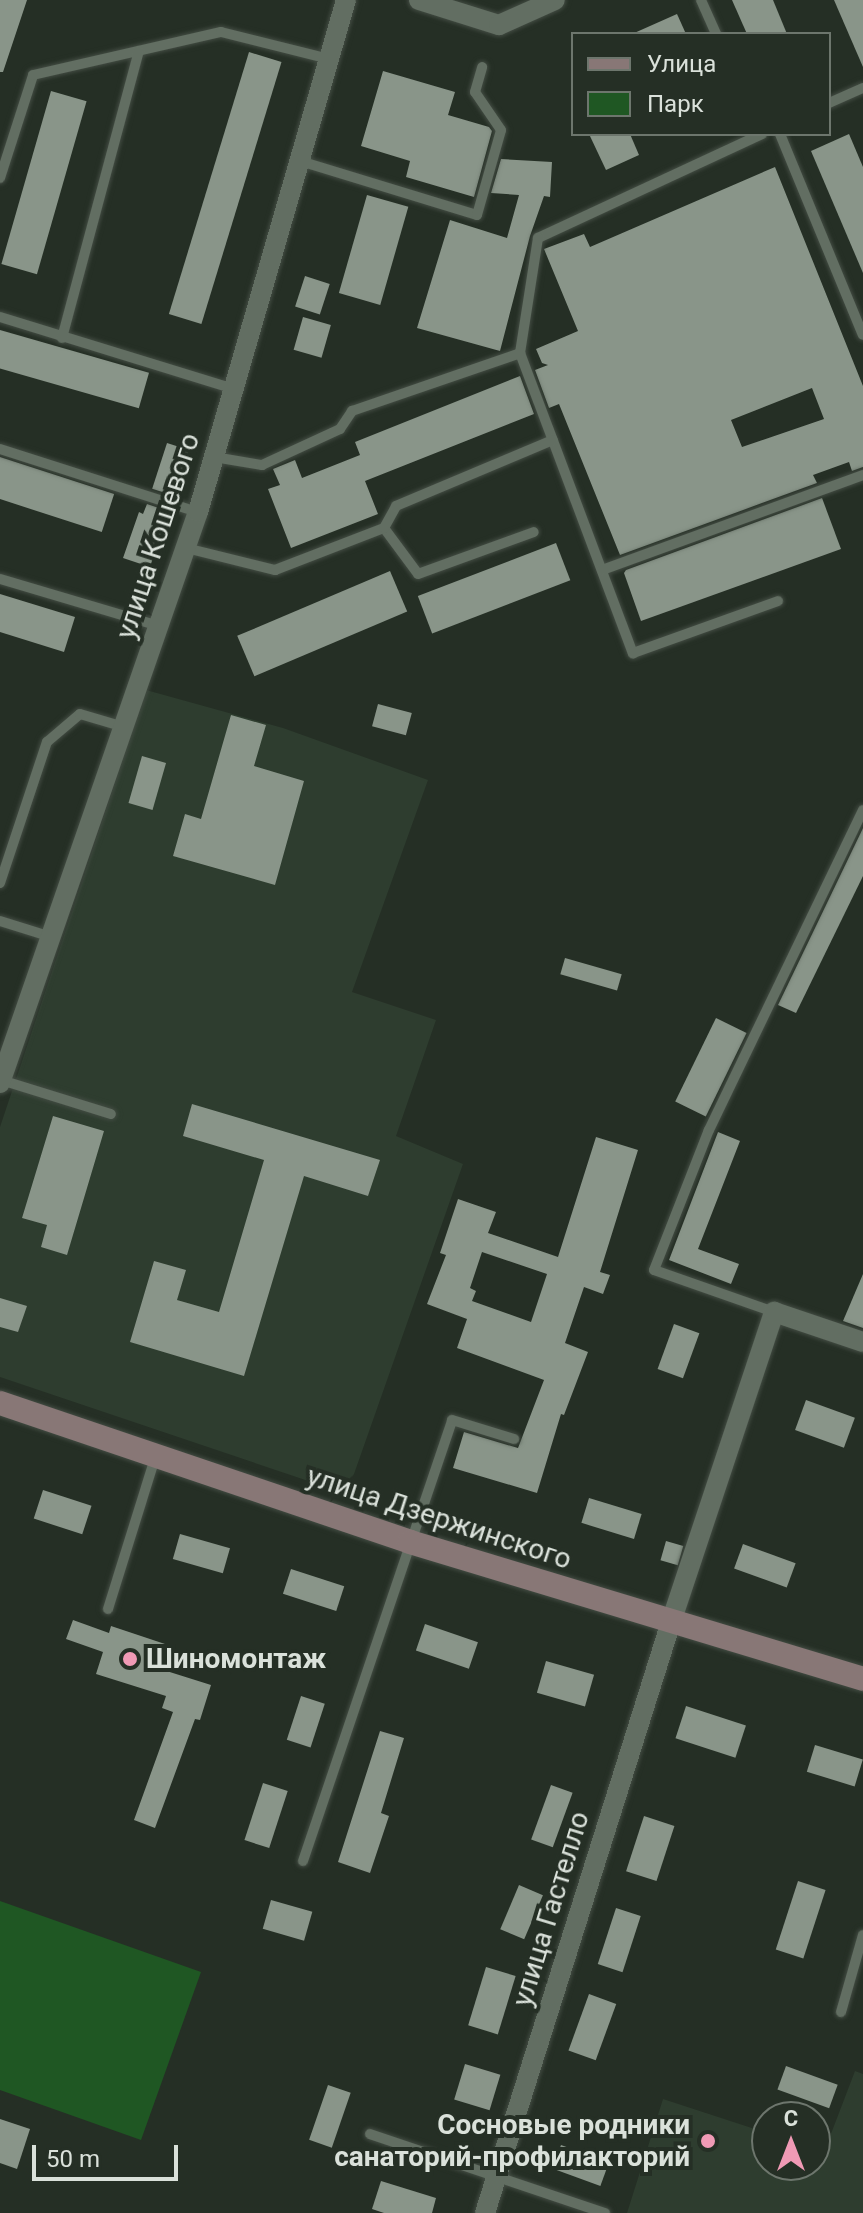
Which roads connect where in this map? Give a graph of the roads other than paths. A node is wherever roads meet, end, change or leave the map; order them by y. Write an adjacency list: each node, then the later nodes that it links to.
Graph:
1 (346, 0): 7 (street, улица Кошевого)
2 (419, 0): 3 (street)
3 (555, 0)
4 (701, 0): 5 (lane)
5 (715, 32)
6 (139, 51): 7 (lane); 14 (lane); 17 (lane)
7 (329, 59): 13 (street, улица Кошевого)
8 (482, 67): 13 (lane)
9 (863, 88): 10 (lane)
10 (831, 102)
11 (758, 136): 18 (lane)
12 (781, 136): 16 (lane)
13 (300, 161): 19 (street, улица Кошевого)
14 (0, 178)
15 (0, 317): 17 (lane)
16 (863, 335)
17 (62, 338): 19 (lane)
18 (520, 353): 20 (lane); 22 (lane)
19 (234, 389): 22 (street, улица Кошевого)
20 (553, 440): 25 (lane); 28 (lane)
21 (0, 449): 24 (lane)
22 (214, 457): 24 (street, улица Кошевого)
23 (863, 475): 28 (lane)
24 (198, 512): 27 (street, улица Кошевого)
25 (384, 528): 26 (lane); 27 (lane)
26 (534, 532)
27 (186, 548): 31 (street, улица Кошевого)
28 (602, 570): 30 (lane)
29 (0, 579): 31 (lane)
30 (778, 601)
31 (159, 626): 32 (street, улица Кошевого)
32 (124, 727): 34 (lane); 36 (street, улица Кошевого)
33 (863, 810): 39 (lane)
34 (0, 883)
35 (0, 921): 36 (lane)
36 (51, 937): 37 (street, улица Кошевого)
37 (0, 1081): 38 (lane)
38 (111, 1114)
39 (774, 1312): 40 (street); 46 (street, улица Гастелло)
40 (863, 1342)
41 (0, 1403): 43 (street, улица Дзержинского)
42 (514, 1439): 44 (lane)
43 (155, 1458): 44 (street, улица Дзержинского); 45 (lane)
44 (410, 1542): 46 (street, улица Дзержинского); 48 (lane)
45 (108, 1609)
46 (671, 1622): 47 (street, улица Дзержинского); 52 (street, улица Гастелло)
47 (863, 1679)
48 (303, 1861)
49 (863, 1935): 50 (lane)
50 (841, 2012)
51 (370, 2134): 52 (lane)
52 (497, 2176): 53 (street, улица Гастелло); 54 (lane)
53 (485, 2213)
54 (605, 2213)

